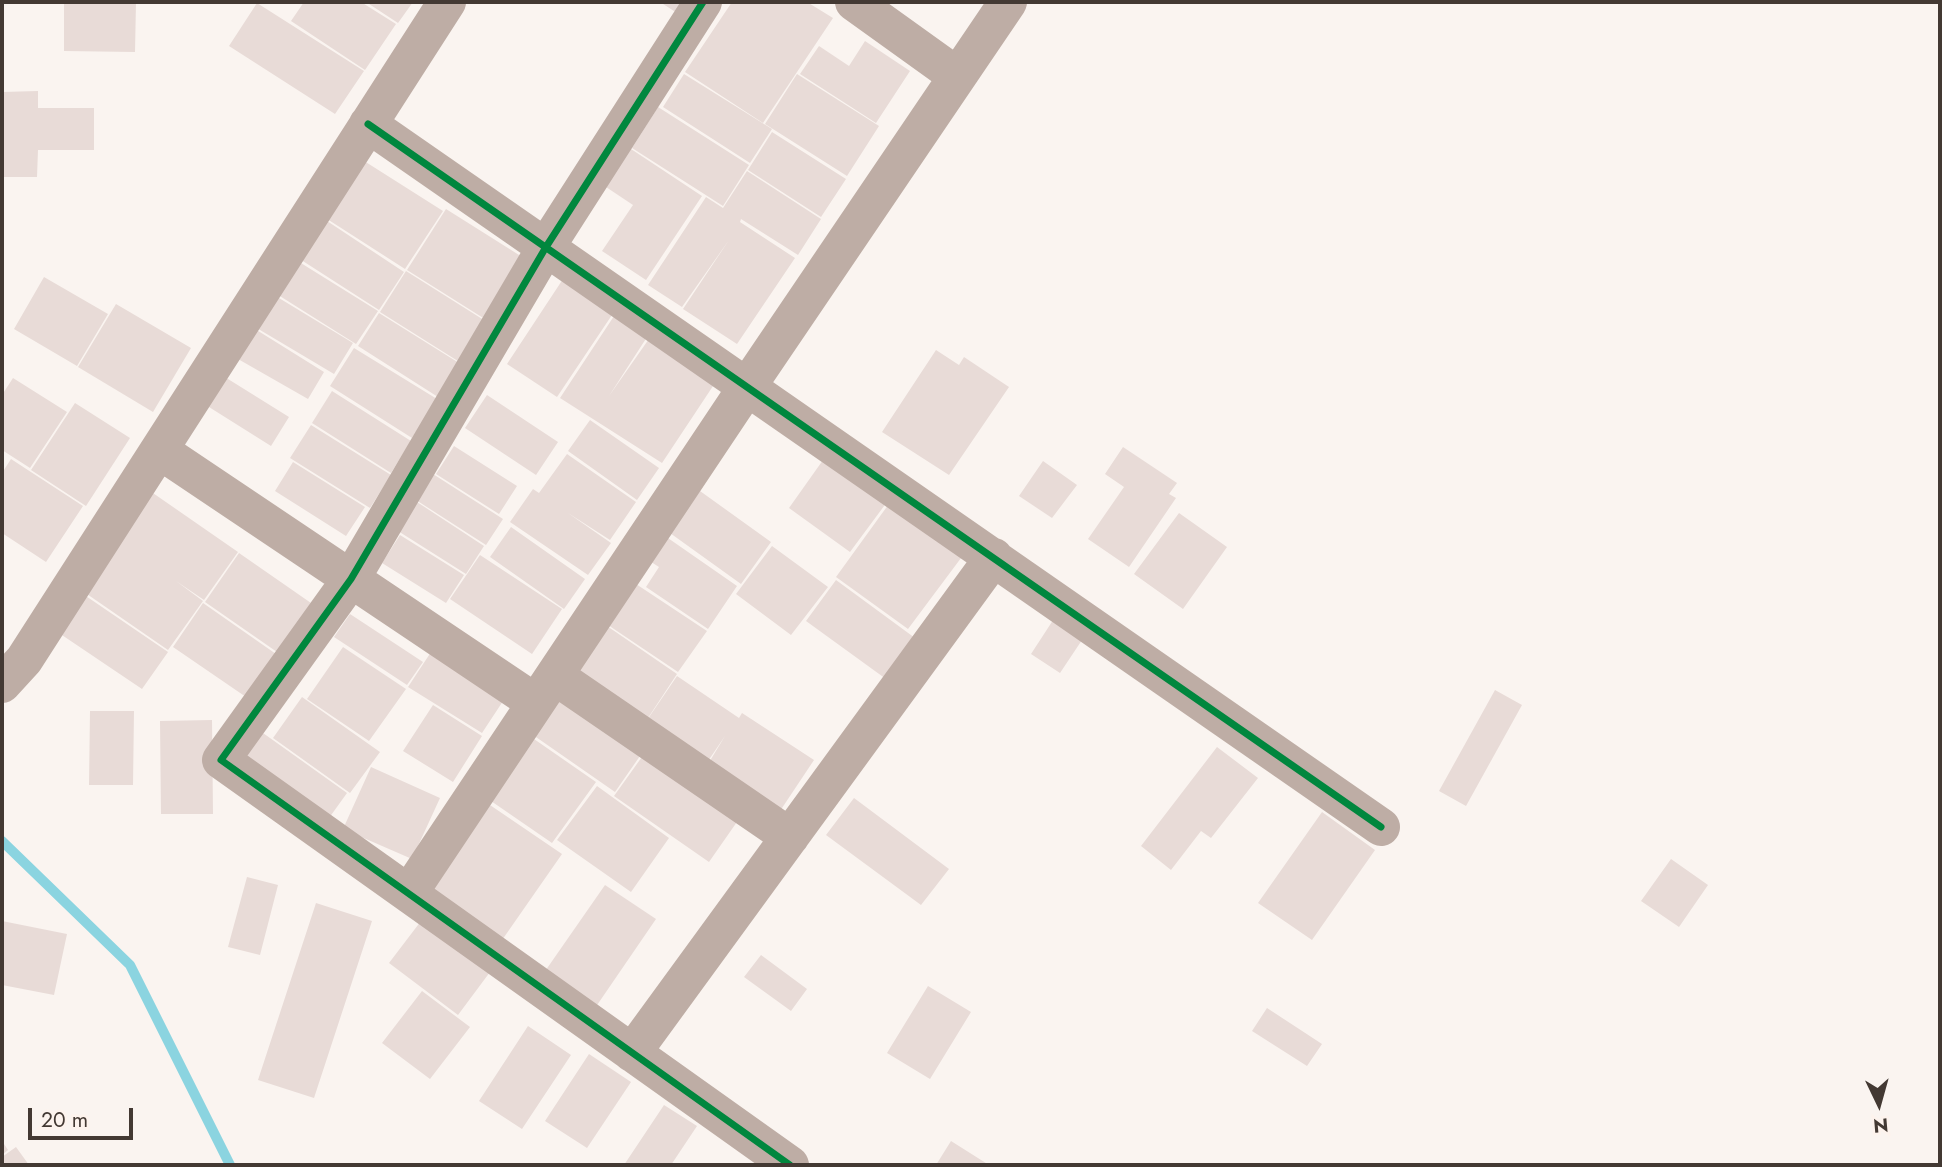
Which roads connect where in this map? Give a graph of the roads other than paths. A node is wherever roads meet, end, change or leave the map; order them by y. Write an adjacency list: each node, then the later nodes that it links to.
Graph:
1 (447, 2): 6 (street)
2 (703, 2): 7 (street)
3 (854, 2): 5 (street)
4 (1008, 2): 5 (street)
5 (957, 76): 8 (street)
6 (368, 124): 7 (street); 9 (street)
7 (546, 247): 8 (street); 11 (street)
8 (747, 387): 10 (street); 13 (street)
9 (159, 450): 11 (street); 12 (street)
10 (994, 558): 14 (street); 15 (street)
11 (351, 579): 13 (street); 16 (street)
12 (2, 684)
13 (545, 689): 15 (street); 16 (street)
14 (1381, 827)
15 (790, 837): 17 (street)
16 (409, 893): 17 (street)
17 (632, 1053): 18 (street)
18 (790, 1165)

